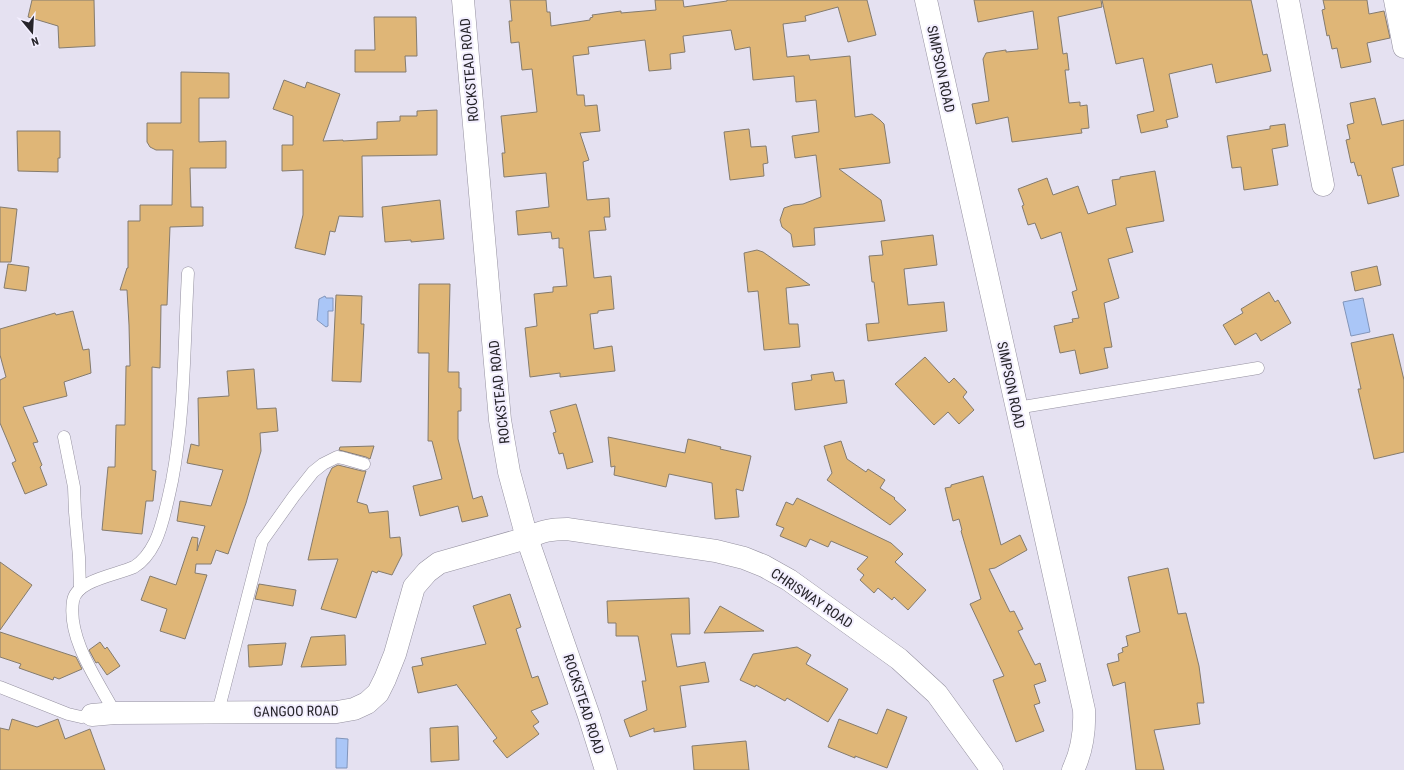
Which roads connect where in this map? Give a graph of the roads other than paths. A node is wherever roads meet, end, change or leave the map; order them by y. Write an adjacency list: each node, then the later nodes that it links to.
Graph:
1 (463, 0): 12 (street, ROCKSTEAD ROAD)
2 (926, 0): 9 (street, SIMPSON ROAD)
3 (1288, 0): 6 (street)
4 (1395, 0): 5 (street)
5 (1404, 47)
6 (1323, 185)
7 (188, 273): 13 (lane)
8 (1258, 368): 9 (lane)
9 (1016, 408): 20 (street, SIMPSON ROAD)
10 (64, 437): 13 (lane)
11 (364, 464): 15 (lane)
12 (527, 538): 15 (street, GANGOO ROAD); 18 (street, ROCKSTEAD ROAD); 19 (street, CHRISWAY ROAD)
13 (80, 589): 16 (lane)
14 (1, 691): 17 (lane)
15 (218, 712): 16 (street, GANGOO ROAD)
16 (115, 713): 17 (street, GANGOO ROAD)
17 (92, 715)
18 (606, 770)
19 (992, 770)
20 (1073, 770)

